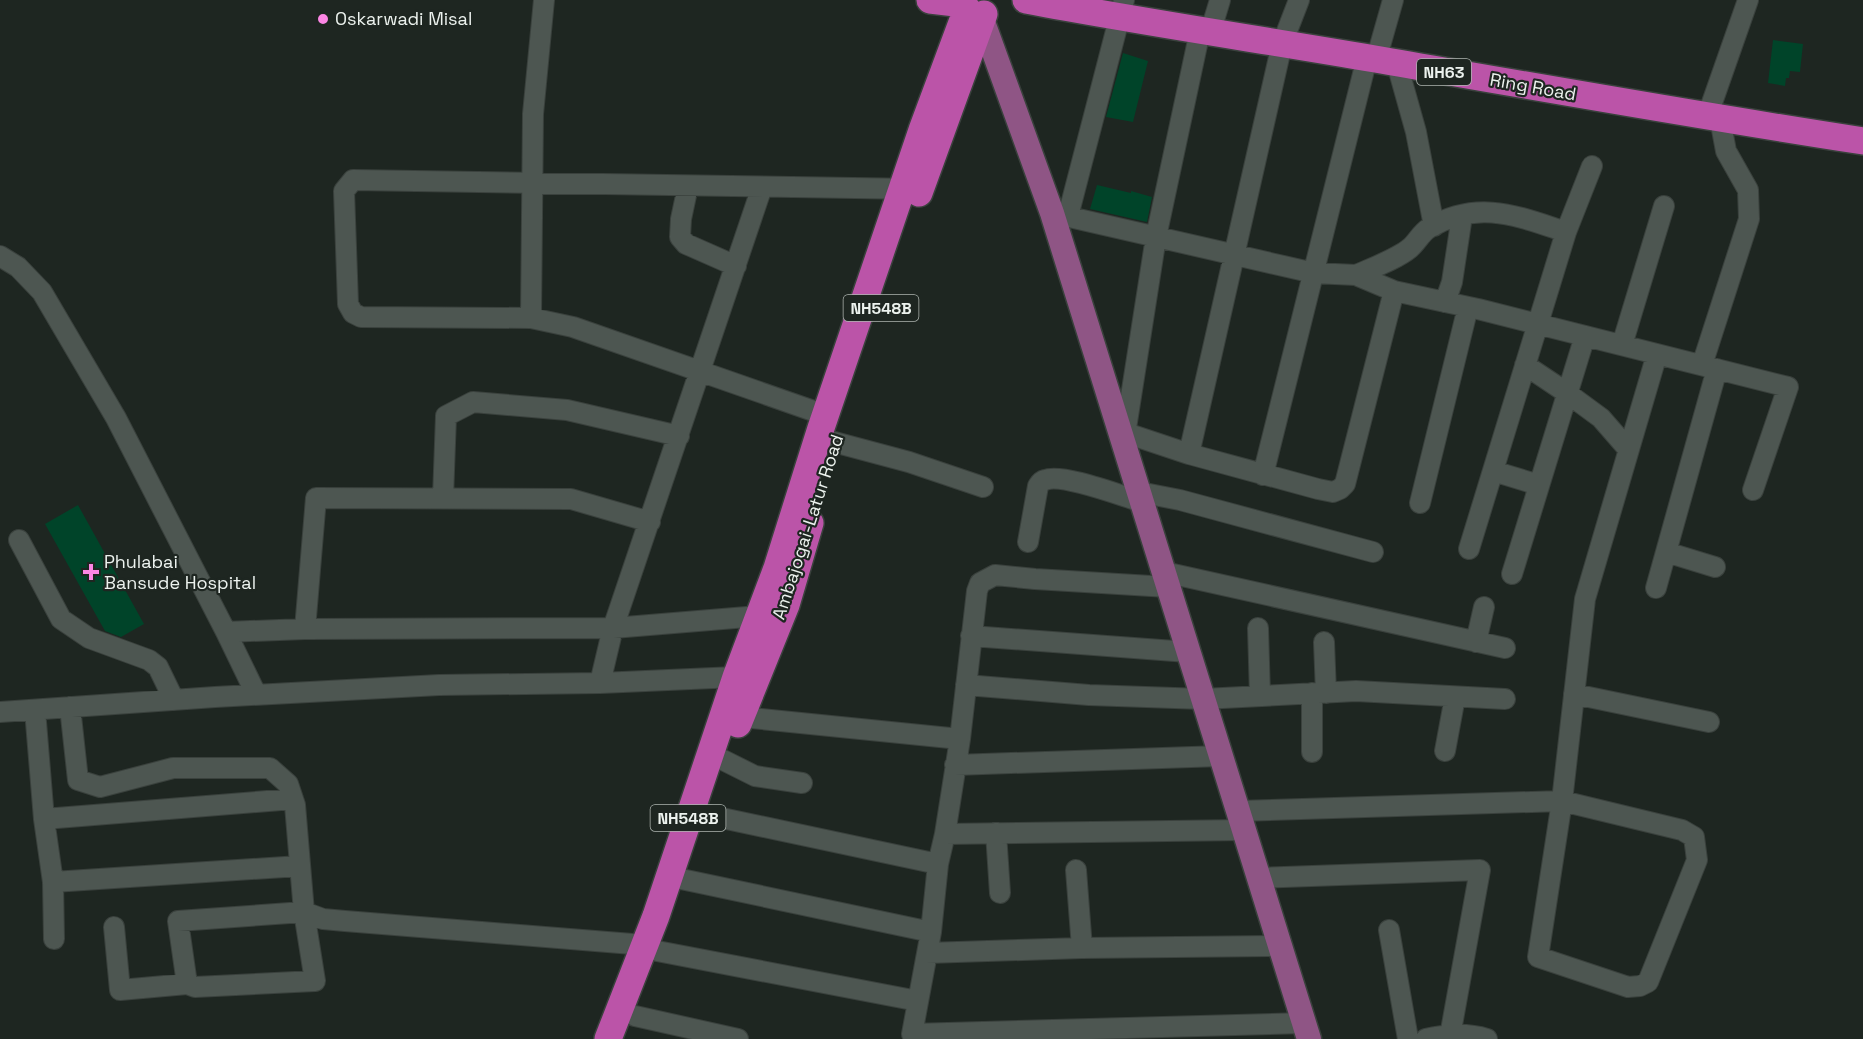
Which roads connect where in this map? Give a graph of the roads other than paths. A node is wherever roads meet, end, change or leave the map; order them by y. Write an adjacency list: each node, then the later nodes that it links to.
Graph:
1 (544, 0): 16 (street)
2 (930, 0): 8 (highway)
3 (1026, 0): 9 (highway, Ring Road / NH63)
4 (1220, 0): 10 (street)
5 (1299, 0): 11 (street)
6 (1393, 0): 12 (street)
7 (1748, 0): 13 (street)
8 (977, 8): 19 (highway, Ambajogai-Latur Road / NH548B); 21 (main road)
9 (1122, 9): 10 (highway, Ring Road / NH63); 21 (street)
10 (1205, 32): 11 (highway, Ring Road / NH63); 25 (street)
11 (1282, 44): 12 (highway, Ring Road / NH63); 26 (street)
12 (1380, 60): 13 (highway, Ring Road / NH63); 23 (street); 29 (street)
13 (1713, 118): 14 (highway, Ring Road / NH63); 40 (street)
14 (1863, 141)
15 (1592, 166): 24 (street)
16 (531, 184): 17 (street); 34 (street); 34 (street)
17 (688, 186): 18 (street); 28 (street)
18 (762, 187): 19 (street); 28 (street)
19 (911, 189): 43 (highway, NH548B); 46 (highway, Ambajogai-Latur Road / NH548B)
20 (1664, 206): 37 (street)
21 (1060, 214): 25 (street); 45 (main road)
22 (1462, 216): 23 (street); 24 (street); 32 (street)
23 (1434, 226): 30 (street)
24 (1566, 232): 35 (street)
25 (1156, 237): 26 (street); 45 (street)
26 (1233, 255): 29 (street); 48 (street)
27 (0, 256): 72 (street)
28 (736, 266): 41 (street)
29 (1314, 273): 30 (street); 50 (street)
30 (1356, 275): 31 (street)
31 (1394, 291): 32 (street); 50 (street)
32 (1445, 302): 33 (street)
33 (1468, 307): 35 (street); 56 (street)
34 (531, 318): 41 (street)
35 (1537, 324): 36 (street); 39 (street)
36 (1585, 336): 37 (street); 42 (street)
37 (1622, 345): 38 (street)
38 (1657, 354): 40 (street); 47 (street)
39 (1525, 365): 42 (street); 49 (street)
40 (1710, 367): 53 (street); 62 (street)
41 (700, 373): 43 (street); 44 (street)
42 (1567, 393): 47 (street); 51 (street)
43 (825, 415): 68 (highway, NH548B)
44 (679, 436): 55 (street); 57 (street)
45 (1125, 438): 48 (street); 54 (main road)
46 (834, 442): 52 (street); 68 (highway, Ambajogai-Latur Road / NH548B)
47 (1628, 449): 83 (street)
48 (1189, 454): 50 (street)
49 (1493, 471): 51 (street); 60 (street)
50 (1263, 475)
51 (1539, 485): 64 (street)
52 (983, 487)
53 (1753, 490)
54 (1140, 497): 59 (street); 61 (street); 65 (main road)
55 (444, 498): 57 (street); 69 (street)
56 (1420, 503)
57 (650, 522): 70 (street)
58 (19, 540): 86 (street)
59 (1028, 542)
60 (1469, 549)
61 (1373, 552)
62 (1666, 552): 63 (street); 66 (street)
63 (1715, 567)
64 (1512, 574)
65 (1166, 579): 73 (street); 75 (street); 77 (main road)
66 (1656, 588)
67 (1484, 607): 75 (street)
68 (769, 620): 70 (street); 78 (highway, NH548B); 92 (highway, Ambajogai-Latur Road / NH548B)
69 (305, 628): 70 (street); 72 (street)
70 (613, 628): 79 (street)
71 (1258, 628): 84 (street)
72 (225, 632): 82 (street)
73 (971, 636): 77 (street); 80 (street)
74 (1324, 642): 81 (street)
75 (1476, 642): 76 (street)
76 (1505, 648)
77 (1188, 652): 87 (main road)
78 (736, 677): 79 (street); 121 (highway, NH548B)
79 (600, 683): 82 (street)
80 (966, 685): 87 (street); 94 (street)
81 (1319, 693): 84 (street); 85 (street); 96 (street)
82 (256, 694): 86 (street)
83 (1574, 694): 93 (street); 102 (street)
84 (1260, 696): 87 (street)
85 (1455, 697): 88 (street); 95 (street)
86 (174, 699): 89 (street)
87 (1203, 699): 97 (main road)
88 (1505, 699)
89 (70, 707): 90 (street); 101 (street)
90 (35, 710): 91 (street); 104 (street)
91 (0, 712)
92 (741, 717): 94 (street); 98 (highway, Ambajogai-Latur Road / NH548B)
93 (1709, 722)
94 (960, 739): 99 (street)
95 (1445, 751)
96 (1312, 752)
97 (1221, 756): 99 (street); 105 (main road)
98 (723, 760): 100 (street); 103 (highway, Ambajogai-Latur Road / NH548B)
99 (955, 765): 107 (street)
100 (802, 783)
101 (293, 799): 104 (street); 109 (street)
102 (1562, 801): 102 (street); 105 (street)
103 (703, 814): 108 (street); 112 (highway, Ambajogai-Latur Road / NH548B)
104 (44, 819): 113 (street)
105 (1241, 820): 106 (street); 111 (main road)
106 (996, 833): 107 (street); 114 (street)
107 (945, 834): 108 (street)
108 (938, 864): 118 (street)
109 (300, 866): 113 (street); 115 (street)
110 (1076, 870): 122 (street)
111 (1259, 878): 120 (main road); 131 (street)
112 (681, 879): 118 (street); 121 (highway, Ambajogai-Latur Road / NH548B)
113 (53, 882): 119 (street)
114 (1000, 893)
115 (304, 912): 121 (street); 124 (street); 124 (street)
116 (114, 927): 124 (street)
117 (1389, 930): 135 (street)
118 (931, 932): 123 (street)
119 (54, 939)
120 (1280, 946): 122 (street); 127 (main road)
121 (651, 948): 125 (street); 126 (highway, Ambajogai-Latur Road / NH548B); 133 (highway, NH548B)
122 (1082, 948): 123 (street)
123 (927, 953): 125 (street)
124 (187, 984)
125 (918, 1001): 132 (street)
126 (631, 1028): 134 (street)
127 (1307, 1031): 128 (street)
128 (1200, 1033): 129 (street)
129 (1117, 1034): 130 (street)
130 (1010, 1035): 132 (street)
131 (1450, 1036): 136 (street); 137 (street)
132 (912, 1037)
133 (608, 1039)
134 (738, 1039)
135 (1408, 1039)
136 (1426, 1039)
137 (1487, 1039)

